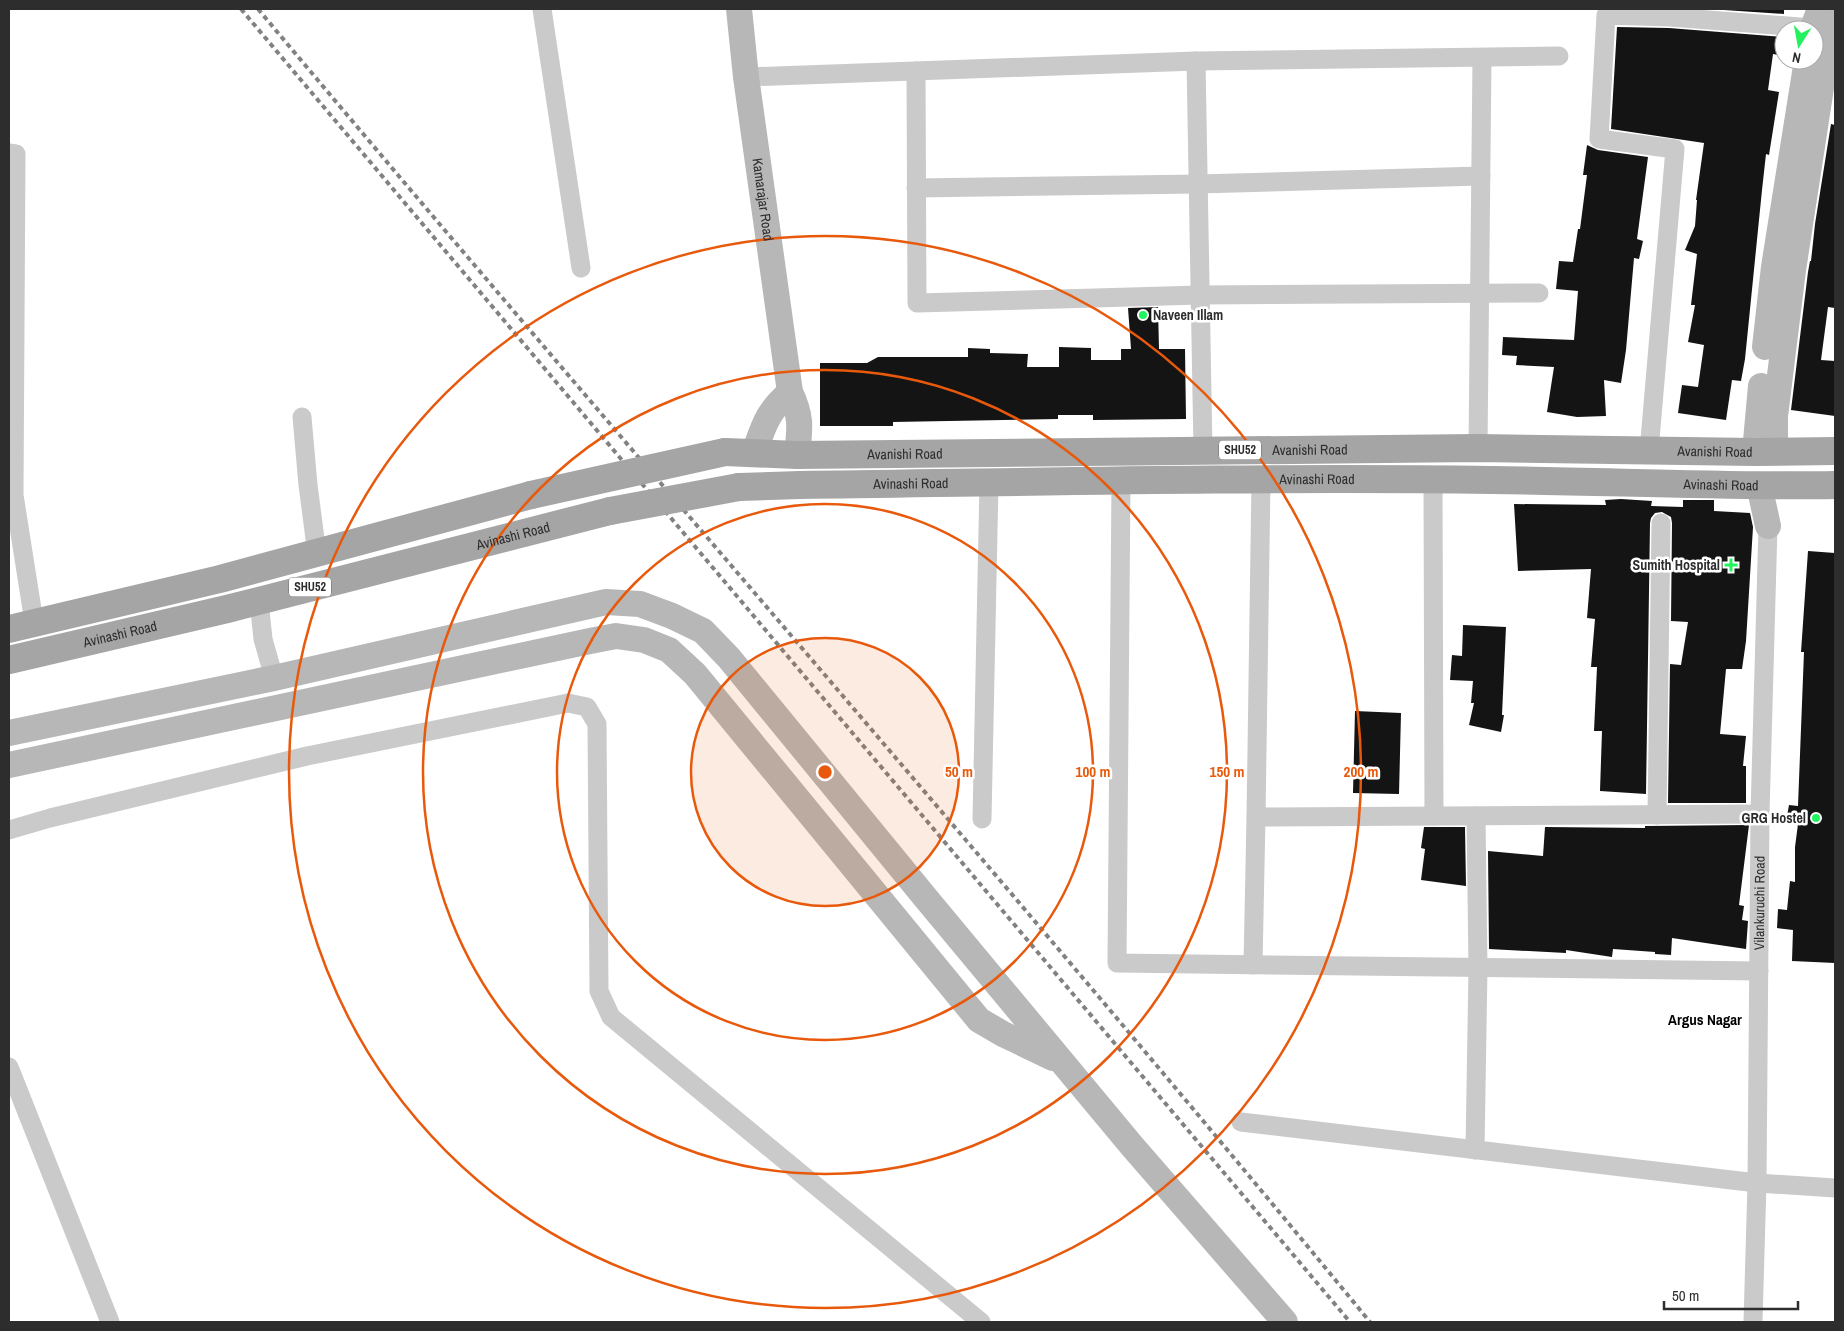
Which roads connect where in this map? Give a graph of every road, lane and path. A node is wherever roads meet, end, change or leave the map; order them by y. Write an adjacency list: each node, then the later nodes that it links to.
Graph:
1 (542, 9): 14 (street)
2 (739, 9): 9 (main road, Kamarajar Road)
3 (1825, 23): 24 (street); 27 (main road)
4 (1559, 56): 5 (street)
5 (1482, 58): 6 (street); 11 (street)
6 (1196, 61): 8 (street); 12 (street)
7 (1805, 70): 27 (main road)
8 (916, 71): 9 (street); 13 (street)
9 (746, 77): 19 (main road, Kamarajar Road)
10 (9, 153): 18 (street)
11 (1481, 176): 12 (street); 16 (street)
12 (1198, 184): 13 (street); 17 (street)
13 (916, 188): 17 (street)
14 (581, 268)
15 (1539, 293): 16 (street)
16 (1480, 294): 17 (street); 21 (street)
17 (1200, 295): 23 (street)
18 (12, 376): 37 (street)
19 (790, 392): 28 (main road); 29 (main road, Kamarajar Road)
20 (302, 417): 40 (street)
21 (1478, 448): 22 (main road, Avanishi Road / SHU52); 24 (main road, Avanishi Road / SHU52)
22 (1305, 450): 23 (main road, Avanishi Road / SHU52); 31 (main road)
23 (1203, 451): 26 (main road, Avanishi Road / SHU52)
24 (1649, 451): 27 (main road, Avanishi Road / SHU52)
25 (1835, 451): 27 (main road, Avanishi Road / SHU52)
26 (1145, 452): 29 (main road, Avanishi Road / SHU52); 33 (main road)
27 (1765, 452)
28 (754, 453): 29 (main road, Avanishi Road / SHU52); 40 (main road, Avanishi Road / SHU52, bridge)
29 (797, 455)
30 (1260, 480): 31 (main road, Avinashi Road / SHU52); 33 (main road, Avinashi Road / SHU52); 51 (street)
31 (1305, 480): 32 (main road, Avinashi Road / SHU52)
32 (1433, 480): 36 (main road, Avinashi Road / SHU52); 49 (street)
33 (1134, 481): 34 (main road, Avinashi Road / SHU52); 54 (street)
34 (989, 483): 41 (main road, Avinashi Road / SHU52, bridge); 52 (street)
35 (1835, 485): 36 (main road, Avinashi Road / SHU52)
36 (1767, 486): 39 (main road, Vilankuruchi Road)
37 (12, 495): 42 (street)
38 (1661, 523): 48 (street)
39 (1768, 526): 47 (street, Vilankuruchi Road)
40 (317, 554): 42 (main road, SHU52)
41 (258, 600): 43 (main road, Avinashi Road / SHU52); 44 (street)
42 (22, 625)
43 (9, 660)
44 (274, 678): 45 (main road); 57 (main road)
45 (9, 732)
46 (9, 765): 57 (main road)
47 (1760, 814): 48 (street); 56 (street, Vilankuruchi Road)
48 (1657, 815): 50 (street)
49 (1434, 816): 50 (street); 51 (street)
50 (1476, 816): 55 (street)
51 (1256, 817): 54 (street)
52 (982, 819)
53 (9, 830): 64 (street)
54 (1253, 965): 55 (street)
55 (1478, 968): 56 (street); 60 (street)
56 (1759, 971): 61 (street, Vilankuruchi Road)
57 (1063, 1063): 65 (main road)
58 (9, 1067): 63 (street)
59 (1241, 1122): 60 (street)
60 (1475, 1150): 61 (street)
61 (1757, 1183): 62 (street); 66 (street, Vilankuruchi Road)
62 (1835, 1188)
63 (110, 1322)
64 (981, 1322)
65 (1285, 1322)
66 (1753, 1322)

